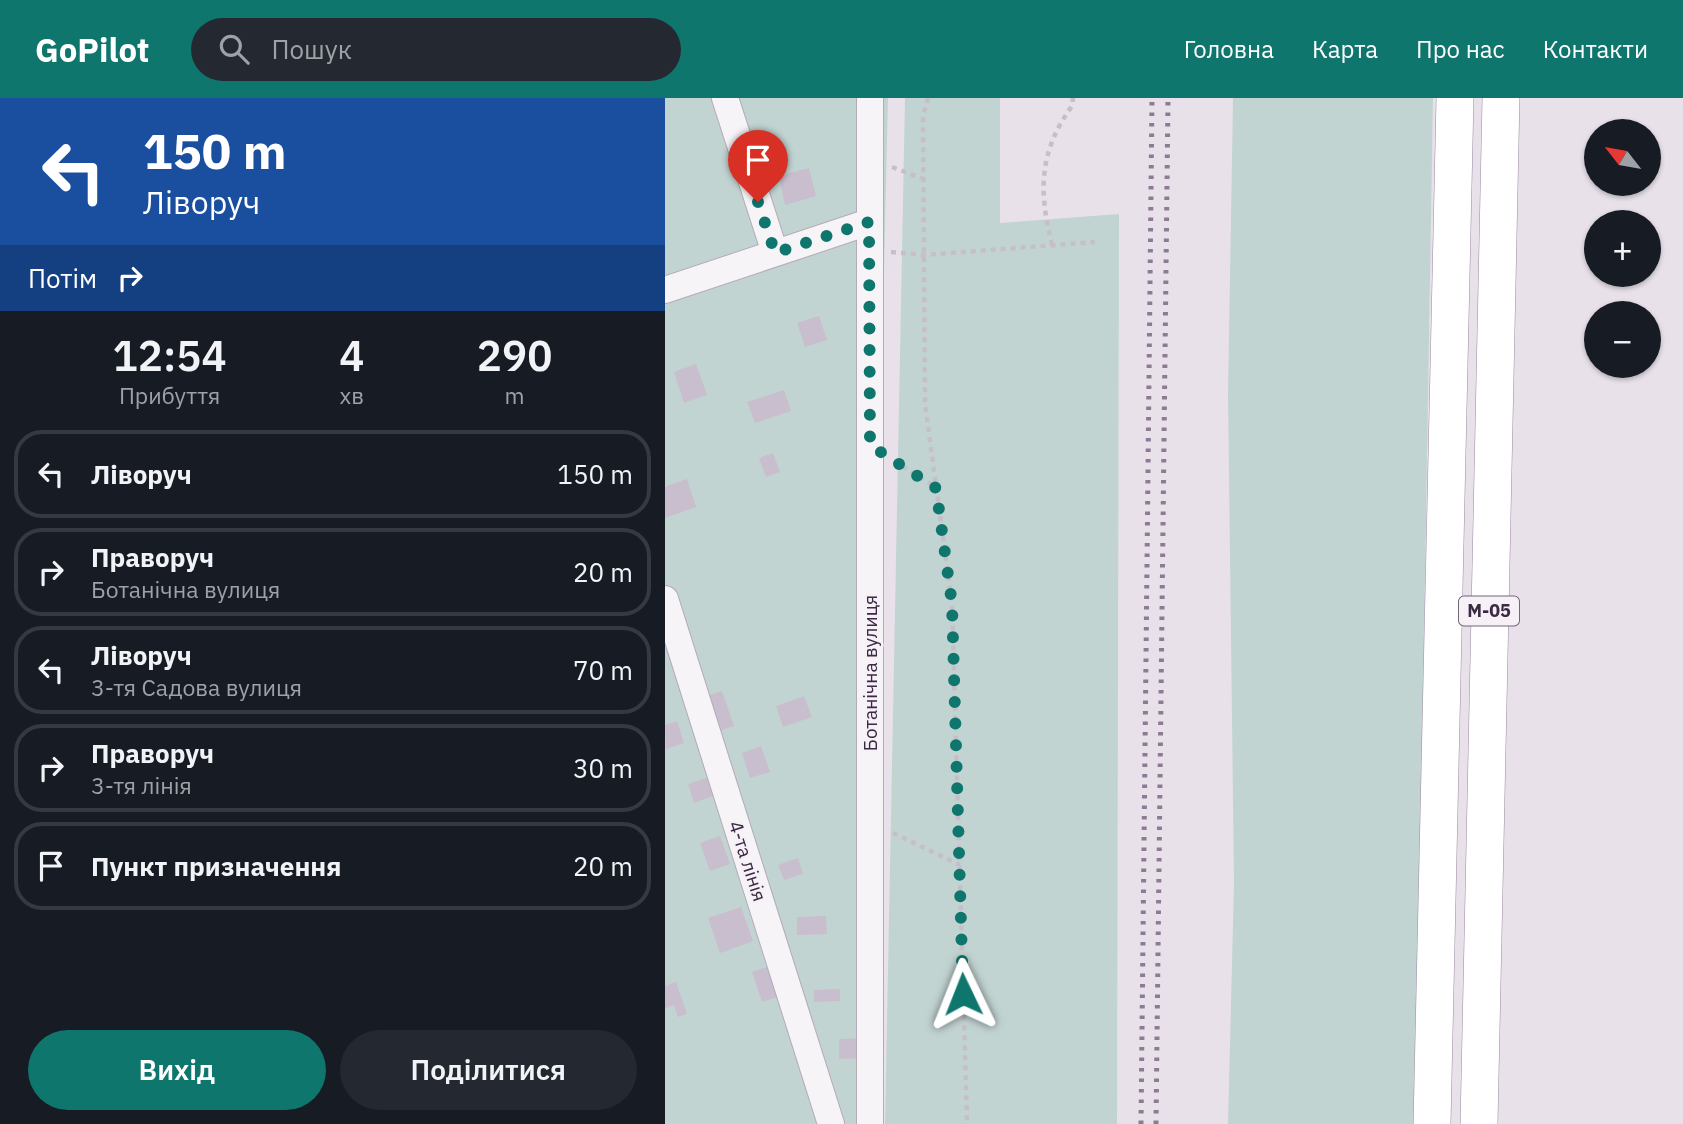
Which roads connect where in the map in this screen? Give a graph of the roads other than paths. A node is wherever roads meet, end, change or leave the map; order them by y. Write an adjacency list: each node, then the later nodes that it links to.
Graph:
1 (725, 98): 6 (street)
2 (870, 98): 5 (street, Ботанічна вулиця)
3 (1455, 98): 11 (highway, М-05)
4 (1501, 98): 12 (highway, М-05)
5 (869, 222): 6 (street); 10 (street, Ботанічна вулиця)
6 (775, 253): 7 (street)
7 (665, 290)
8 (665, 598): 9 (street, 4-та лінія)
9 (831, 1124)
10 (870, 1124)
11 (1432, 1124)
12 (1479, 1124)

